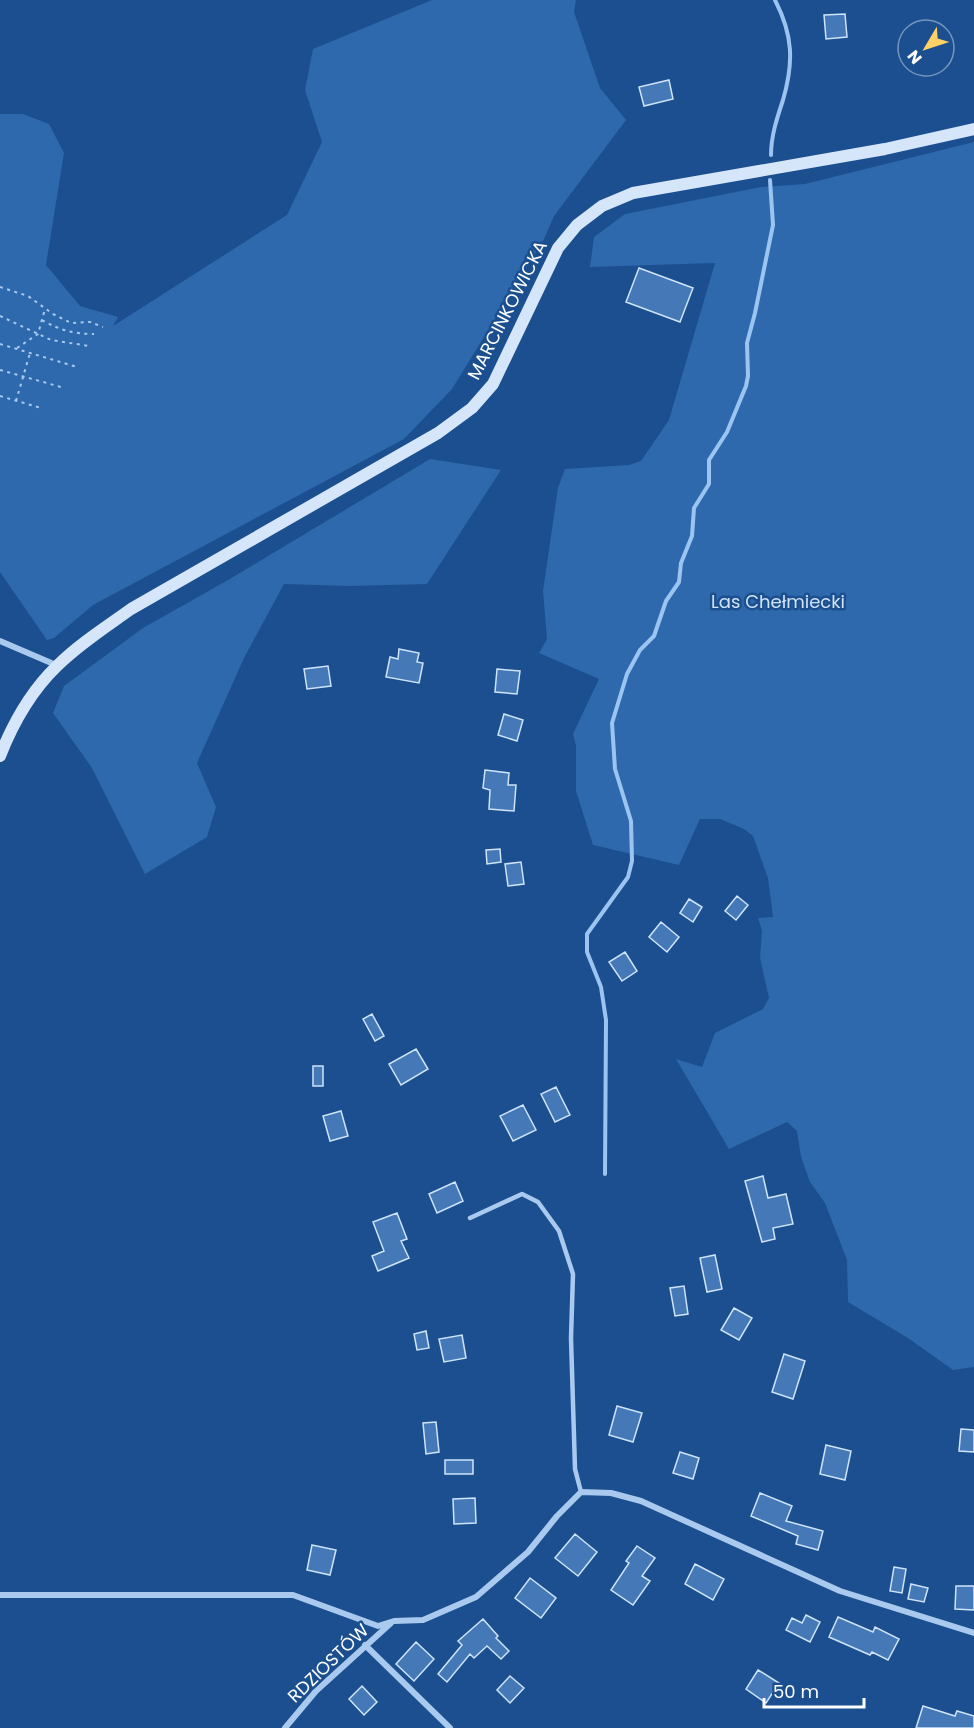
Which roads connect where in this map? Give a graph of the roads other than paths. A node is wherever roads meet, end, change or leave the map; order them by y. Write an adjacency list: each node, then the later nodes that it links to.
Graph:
1 (974, 129): 3 (street, MARCINKOWICKA)
2 (0, 641): 3 (street)
3 (57, 666): 4 (street, MARCINKOWICKA)
4 (0, 756)
5 (470, 1218): 6 (lane)
6 (580, 1492): 8 (street); 9 (street)
7 (0, 1595): 8 (street)
8 (394, 1621): 10 (street, RDZIOSTÓW)
9 (974, 1633)
10 (365, 1645): 11 (street, RDZIOSTÓW); 12 (street)
11 (285, 1728)
12 (450, 1728)

